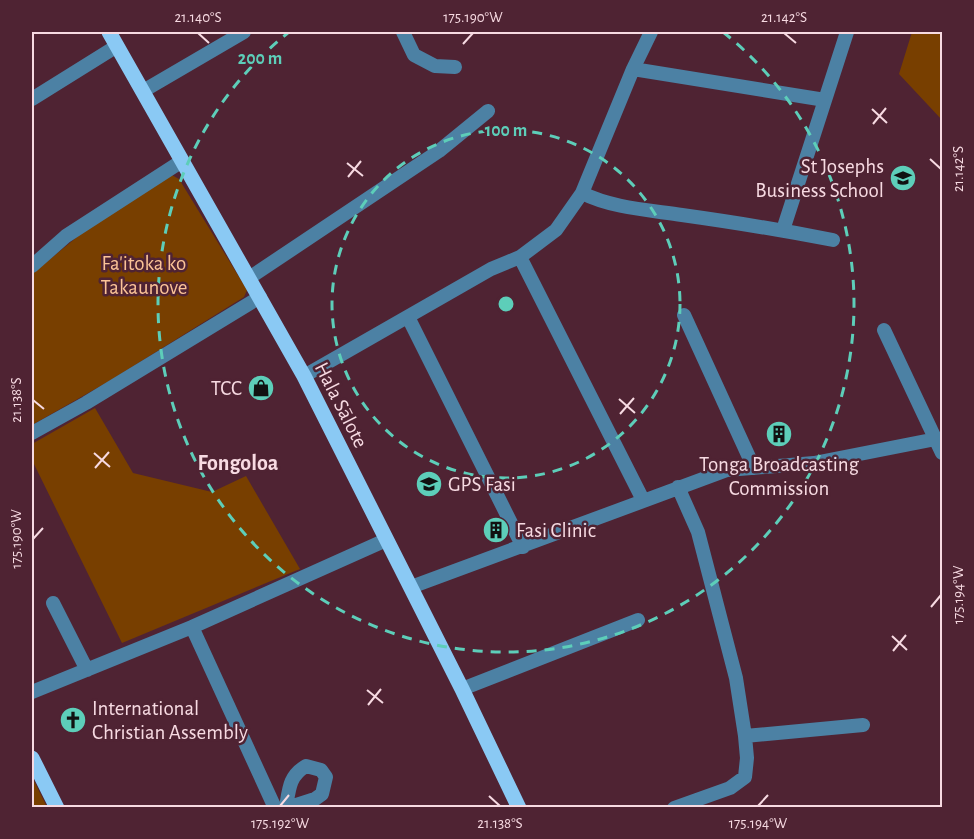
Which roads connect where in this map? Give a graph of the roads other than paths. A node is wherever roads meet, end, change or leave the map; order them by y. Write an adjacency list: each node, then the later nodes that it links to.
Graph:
1 (109, 32): 6 (main road, Hala Sālote)
2 (244, 32): 9 (street)
3 (403, 32): 7 (street)
4 (651, 32): 8 (street)
5 (847, 32): 11 (street)
6 (117, 46): 9 (main road, Hala Sālote); 10 (street)
7 (455, 67)
8 (633, 69): 11 (street); 14 (street)
9 (143, 91): 13 (main road, Hala Sālote)
10 (32, 99)
11 (825, 100): 15 (street)
12 (488, 111): 19 (street)
13 (182, 161): 18 (street); 19 (main road, Hala Sālote)
14 (582, 193): 15 (street); 17 (street)
15 (783, 230): 16 (street)
16 (832, 240)
17 (520, 257): 22 (street); 30 (street)
18 (32, 266)
19 (249, 278): 20 (main road, Hala Sālote)
20 (260, 297): 24 (main road, Hala Sālote); 25 (street)
21 (684, 315): 28 (street)
22 (408, 317): 24 (street); 32 (street)
23 (884, 330): 26 (street)
24 (304, 376): 31 (main road, Hala Sālote)
25 (32, 433)
26 (936, 439): 27 (street); 28 (street)
27 (942, 453)
28 (754, 468): 29 (street)
29 (678, 487): 30 (street); 41 (street)
30 (643, 500): 32 (street)
31 (386, 540): 33 (main road, Hala Sālote); 36 (street)
32 (523, 547): 33 (street)
33 (411, 587): 38 (main road, Hala Sālote)
34 (53, 603): 37 (street)
35 (638, 620): 38 (street)
36 (192, 627): 37 (street); 44 (street)
37 (87, 670): 39 (street)
38 (462, 689): 45 (main road, Hala Sālote)
39 (32, 693)
40 (863, 725): 41 (street)
41 (745, 736): 46 (street)
42 (32, 758): 43 (main road)
43 (57, 807)
44 (275, 807)
45 (519, 807)
46 (674, 807)

